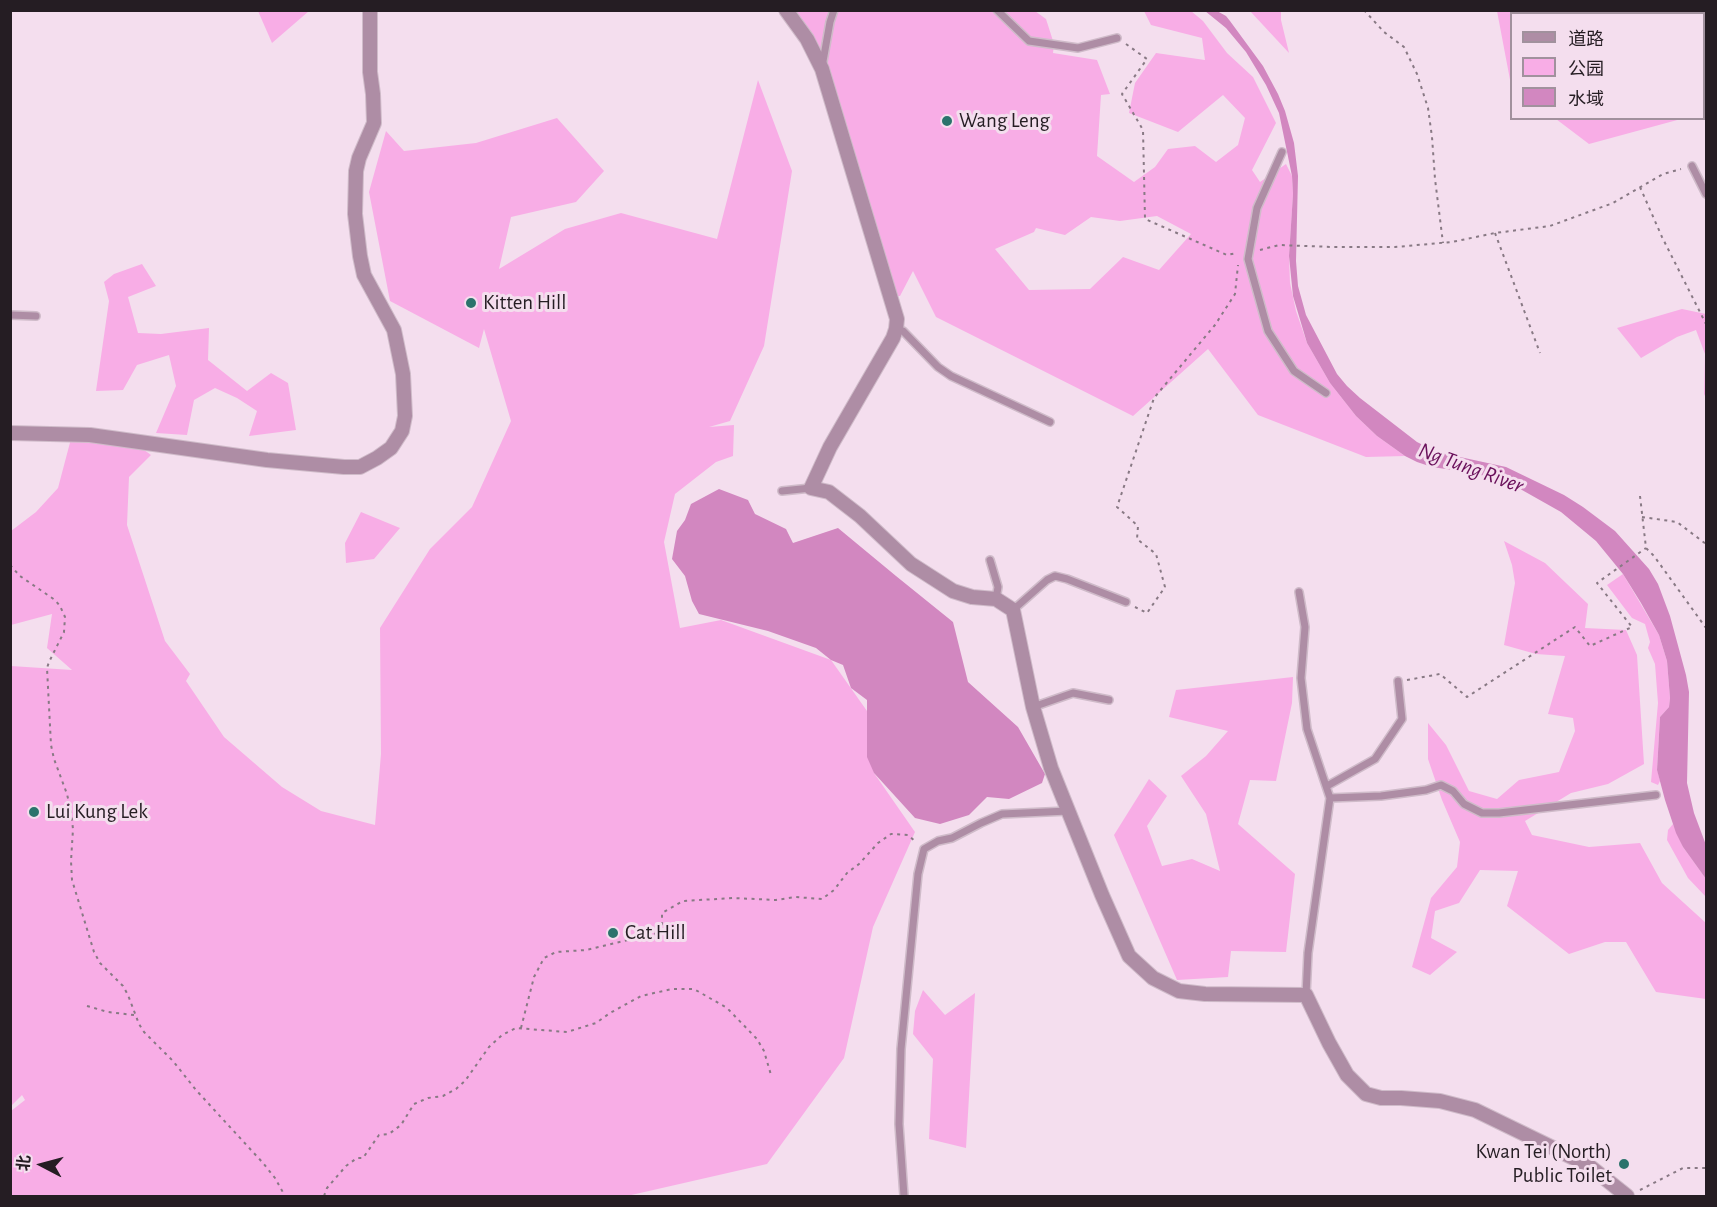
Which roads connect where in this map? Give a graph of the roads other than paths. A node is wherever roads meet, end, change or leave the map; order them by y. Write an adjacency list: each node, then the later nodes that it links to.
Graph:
1 (370, 10): 15 (street)
2 (786, 10): 6 (street)
3 (834, 10): 6 (lane)
4 (998, 10): 5 (lane)
5 (1117, 38)
6 (822, 69): 12 (street)
7 (1282, 152): 13 (lane)
8 (1692, 166): 9 (lane)
9 (1707, 194)
10 (10, 315): 11 (lane)
11 (36, 316)
12 (896, 330): 14 (lane); 16 (street)
13 (1326, 393)
14 (1050, 422)
15 (10, 433)
16 (811, 488): 17 (lane); 20 (street)
17 (782, 491)
18 (990, 560): 20 (lane)
19 (1299, 592): 26 (lane)
20 (996, 599): 22 (street)
21 (1126, 602): 22 (lane)
22 (1013, 610): 25 (street)
23 (1398, 681): 26 (lane)
24 (1109, 700): 25 (lane)
25 (1033, 706): 29 (street)
26 (1327, 786): 28 (lane)
27 (1656, 795): 28 (lane)
28 (1330, 798): 30 (lane)
29 (1068, 811): 30 (street); 32 (lane)
30 (1306, 995): 31 (street)
31 (1632, 1194)
32 (903, 1197)

